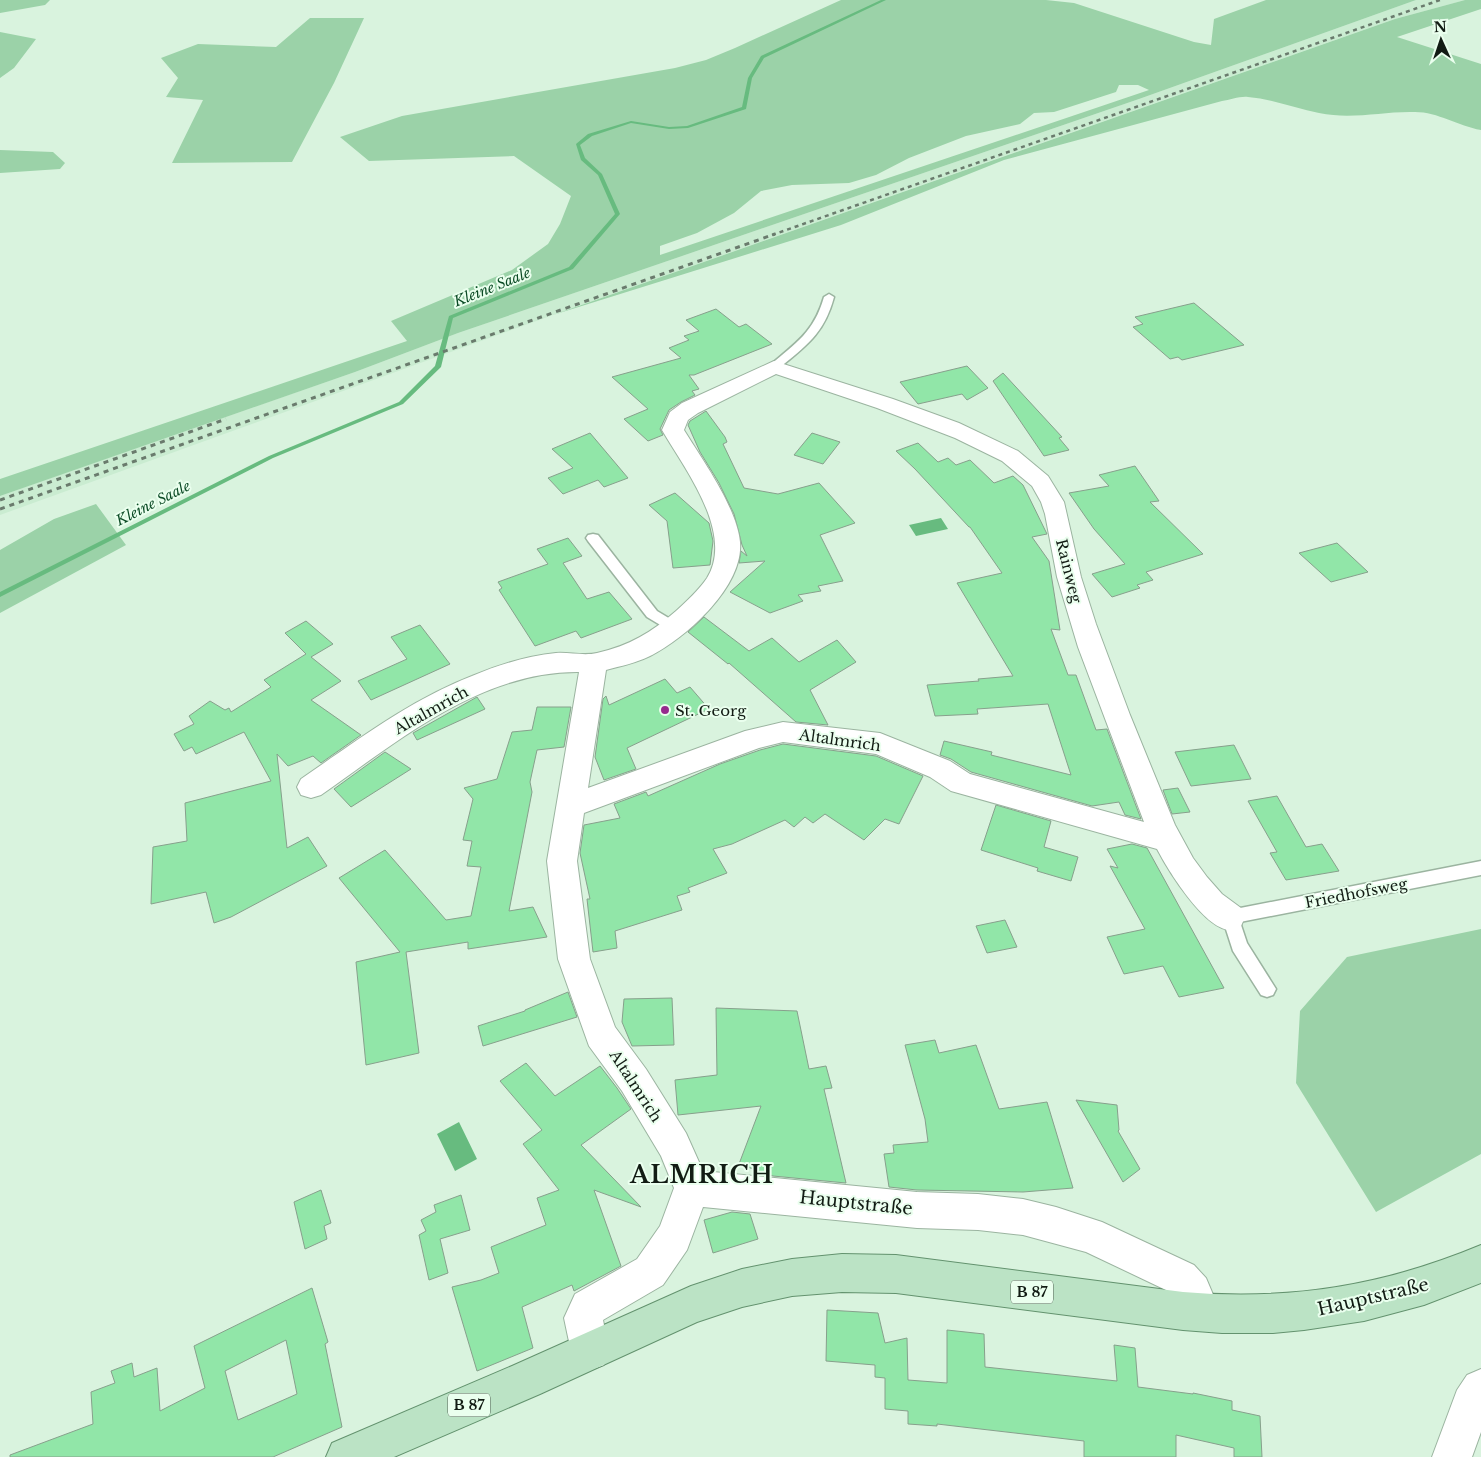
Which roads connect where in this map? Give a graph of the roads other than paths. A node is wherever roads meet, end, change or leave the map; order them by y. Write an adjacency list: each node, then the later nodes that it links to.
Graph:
1 (829, 297): 2 (lane, Altalmrich)
2 (774, 367): 4 (street, Altalmrich); 8 (street, Rainweg)
3 (593, 538): 4 (lane)
4 (672, 626): 5 (street, Altalmrich)
5 (594, 663): 6 (street, Altalmrich); 7 (street, Altalmrich)
6 (311, 787)
7 (570, 806): 8 (street, Altalmrich); 12 (street, Altalmrich)
8 (1167, 840): 10 (street, Rainweg)
9 (1481, 868): 10 (lane, Friedhofsweg)
10 (1230, 917): 11 (lane)
11 (1267, 989)
12 (692, 1188): 14 (street, Hauptstraße); 15 (street)
13 (1481, 1264): 14 (main road, Hauptstraße / B 87)
14 (1201, 1311): 15 (main road, Hauptstraße / B 87)
15 (590, 1351): 17 (main road, Hauptstraße / B 87)
16 (1481, 1389): 18 (street)
17 (346, 1457)
18 (1452, 1457)

